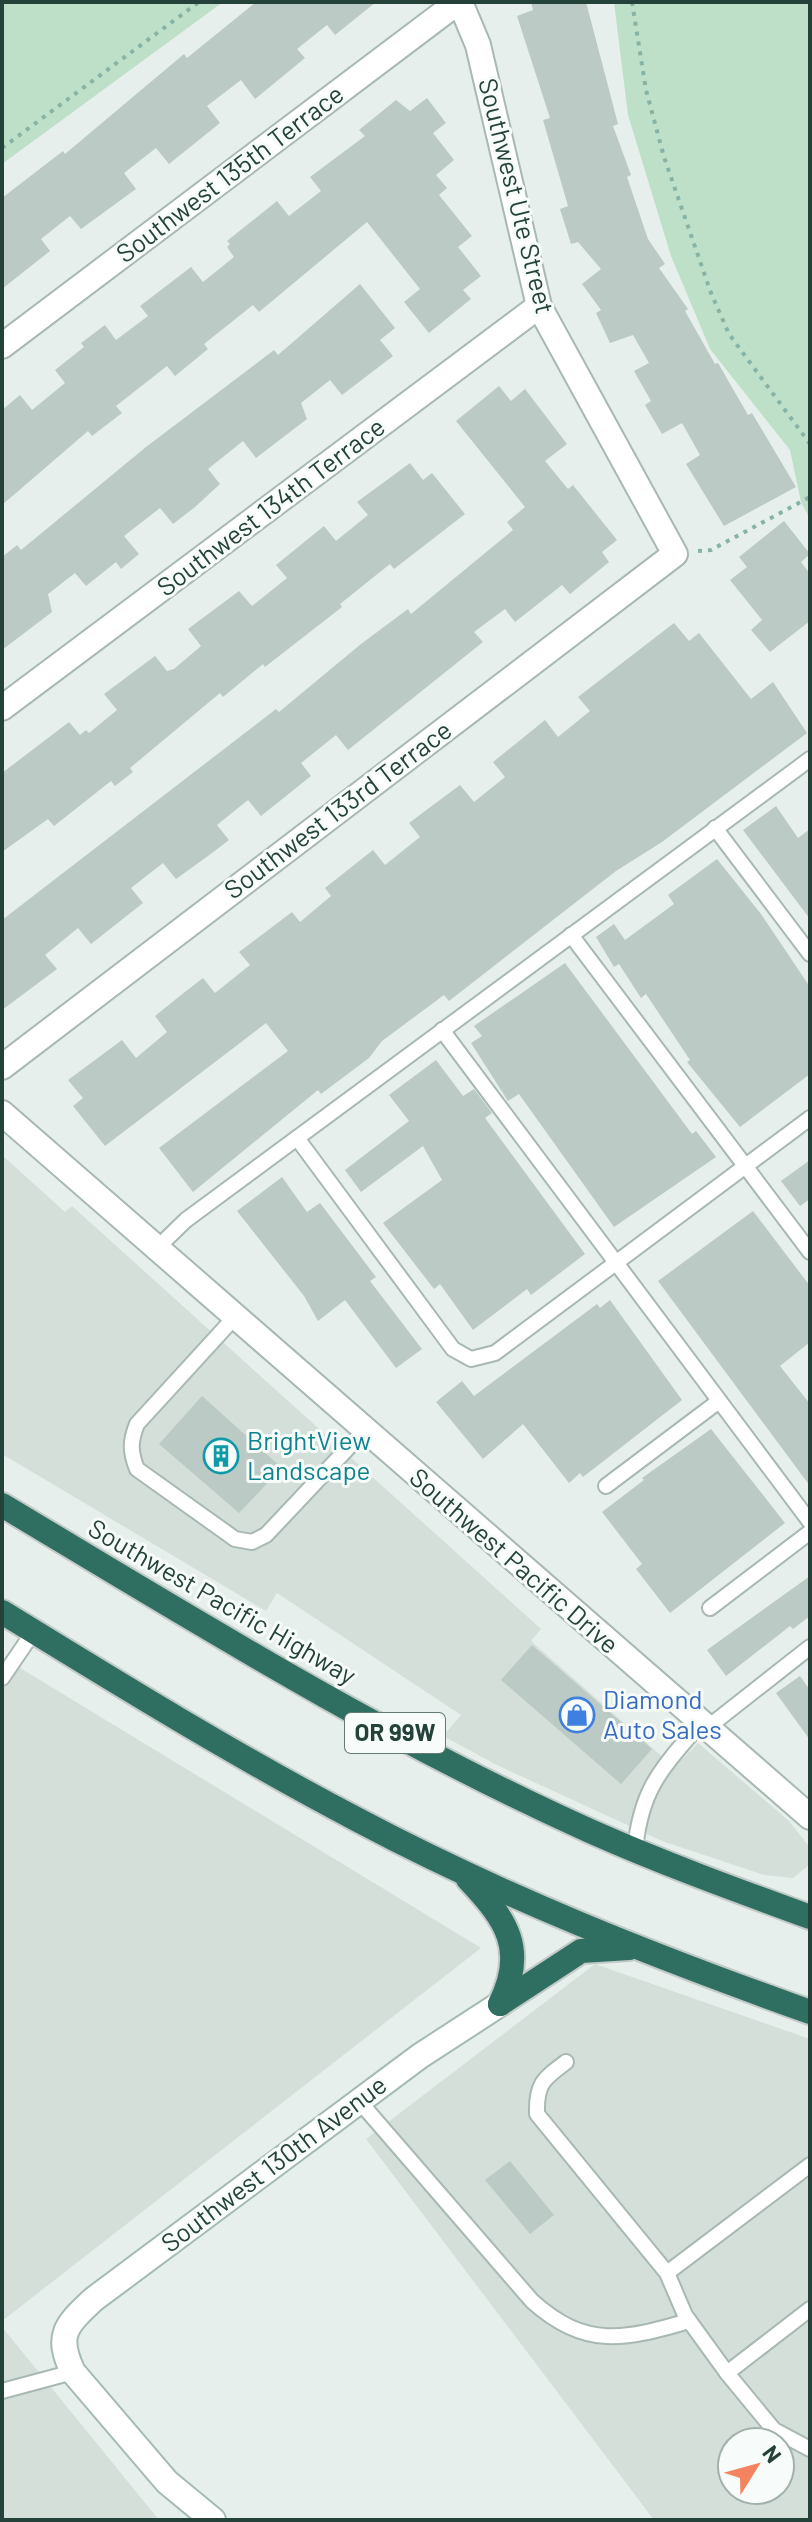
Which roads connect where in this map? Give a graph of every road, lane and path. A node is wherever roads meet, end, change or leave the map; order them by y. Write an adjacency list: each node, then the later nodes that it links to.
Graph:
1 (199, 2): 4 (path)
2 (459, 2): 5 (street, Southwest Ute Street); 6 (street, Southwest 135th Terrace)
3 (632, 2): 7 (path)
4 (2, 148)
5 (539, 306): 9 (street, Southwest Ute Street); 10 (street, Southwest 134th Terrace)
6 (2, 346)
7 (810, 444)
8 (810, 497): 9 (path)
9 (675, 554): 16 (street, Southwest 133rd Terrace)
10 (2, 708)
11 (810, 759): 12 (lane)
12 (715, 828): 13 (lane); 14 (lane)
13 (571, 935): 15 (lane); 20 (lane)
14 (810, 954)
15 (442, 1030): 19 (lane); 23 (lane)
16 (2, 1067)
17 (2, 1113): 21 (street, Southwest Pacific Drive)
18 (810, 1118): 20 (lane)
19 (297, 1138): 21 (lane); 23 (lane)
20 (746, 1166): 22 (lane); 23 (lane)
21 (155, 1250): 24 (street, Southwest Pacific Drive)
22 (810, 1252)
23 (616, 1264): 25 (lane)
24 (234, 1318): 26 (street, Southwest Pacific Drive); 26 (lane)
25 (719, 1401): 27 (lane); 29 (lane)
26 (364, 1431): 36 (street, Southwest Pacific Drive)
27 (606, 1486)
28 (2, 1505): 38 (highway, Southwest Pacific Highway / OR 99W)
29 (810, 1522)
30 (810, 1532): 31 (lane)
31 (710, 1608)
32 (2, 1612): 33 (highway)
33 (34, 1631): 35 (lane); 39 (highway)
34 (810, 1647): 36 (lane)
35 (2, 1678)
36 (704, 1725): 37 (street, Southwest Pacific Drive); 38 (lane)
37 (810, 1817)
38 (635, 1850): 40 (highway, Southwest Pacific Highway / OR 99W)
39 (458, 1869): 41 (highway); 42 (highway)
40 (810, 1916)
41 (638, 1947): 42 (highway); 43 (highway)
42 (500, 2004): 45 (street, Southwest 130th Avenue)
43 (810, 2012)
44 (566, 2062): 47 (lane)
45 (359, 2101): 49 (lane); 50 (street, Southwest 130th Avenue)
46 (810, 2165): 47 (lane)
47 (667, 2273): 49 (lane)
48 (810, 2309): 51 (lane)
49 (689, 2321): 51 (lane)
50 (73, 2372): 52 (lane); 54 (street)
51 (727, 2373): 53 (lane)
52 (2, 2391)
53 (810, 2449)
54 (213, 2520)

